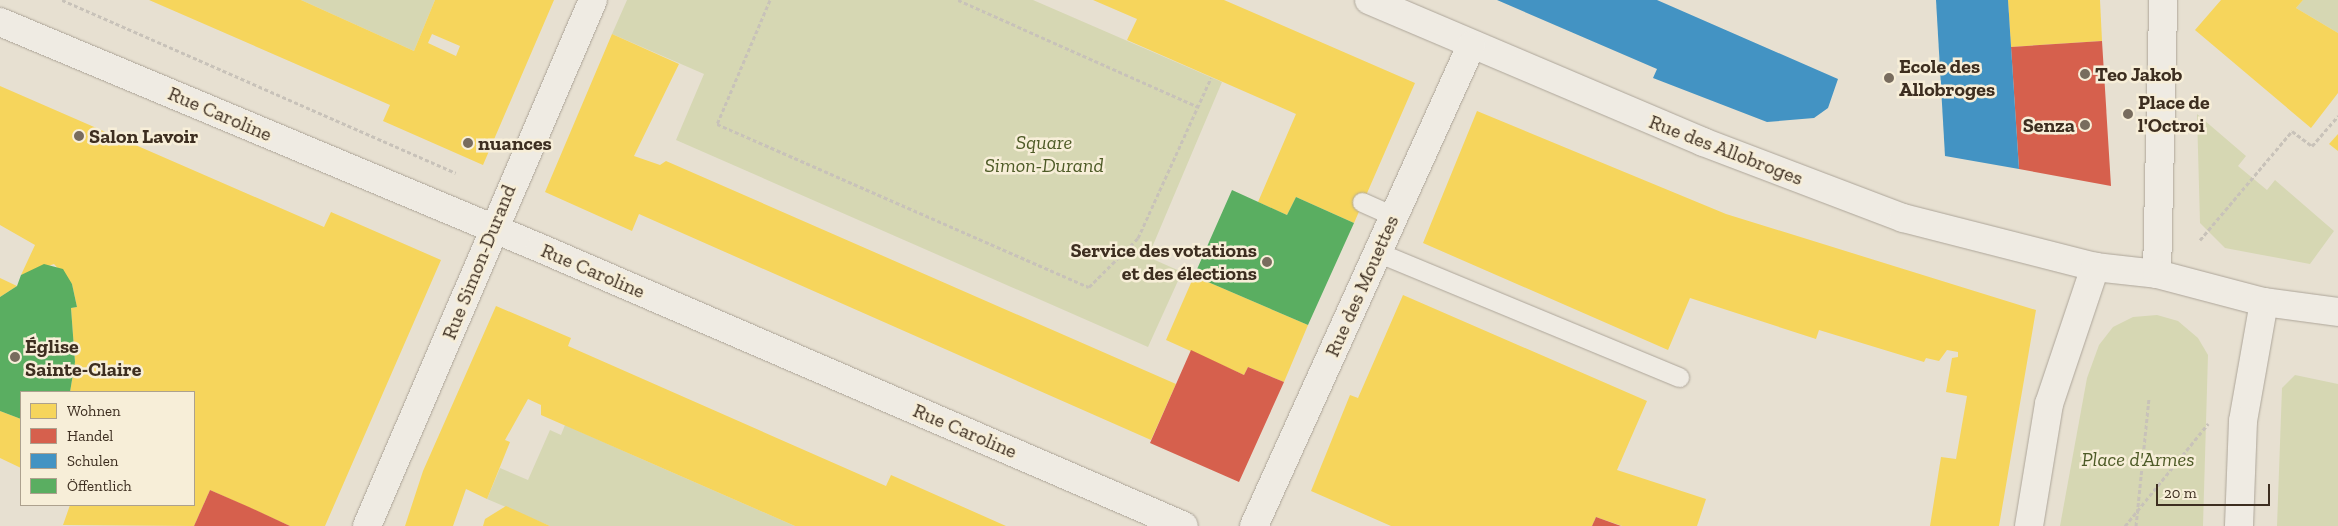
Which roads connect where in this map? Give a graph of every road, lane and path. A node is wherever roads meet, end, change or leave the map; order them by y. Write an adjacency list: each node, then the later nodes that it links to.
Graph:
1 (593, 0): 13 (street, Rue Simon-Durand)
2 (770, 0): 9 (path)
3 (958, 0): 9 (path)
4 (1369, 0): 7 (street, Rue des Allobroges)
5 (2163, 0): 17 (street)
6 (0, 22): 13 (street, Rue Caroline)
7 (1471, 46): 12 (street, Rue des Mouettes); 16 (street, Rue des Allobroges)
8 (1211, 78): 9 (path)
9 (1198, 107)
10 (2338, 116): 14 (path)
11 (1362, 202): 12 (lane)
12 (1394, 216): 15 (street, Rue des Mouettes)
13 (494, 229): 24 (street, Rue Simon-Durand); 25 (street, Rue Caroline)
14 (2200, 240)
15 (1377, 252): 20 (lane); 26 (street, Rue des Mouettes)
16 (2095, 267): 17 (street); 27 (street)
17 (2157, 274): 18 (street)
18 (2264, 302): 19 (street); 30 (street)
19 (2338, 312)
20 (1679, 377)
21 (2149, 399): 23 (path)
22 (2214, 418): 23 (path)
23 (2138, 511): 28 (path); 29 (path)
24 (367, 526)
25 (1184, 526)
26 (1254, 526)
27 (2028, 526)
28 (2125, 526)
29 (2136, 526)
30 (2239, 526)

